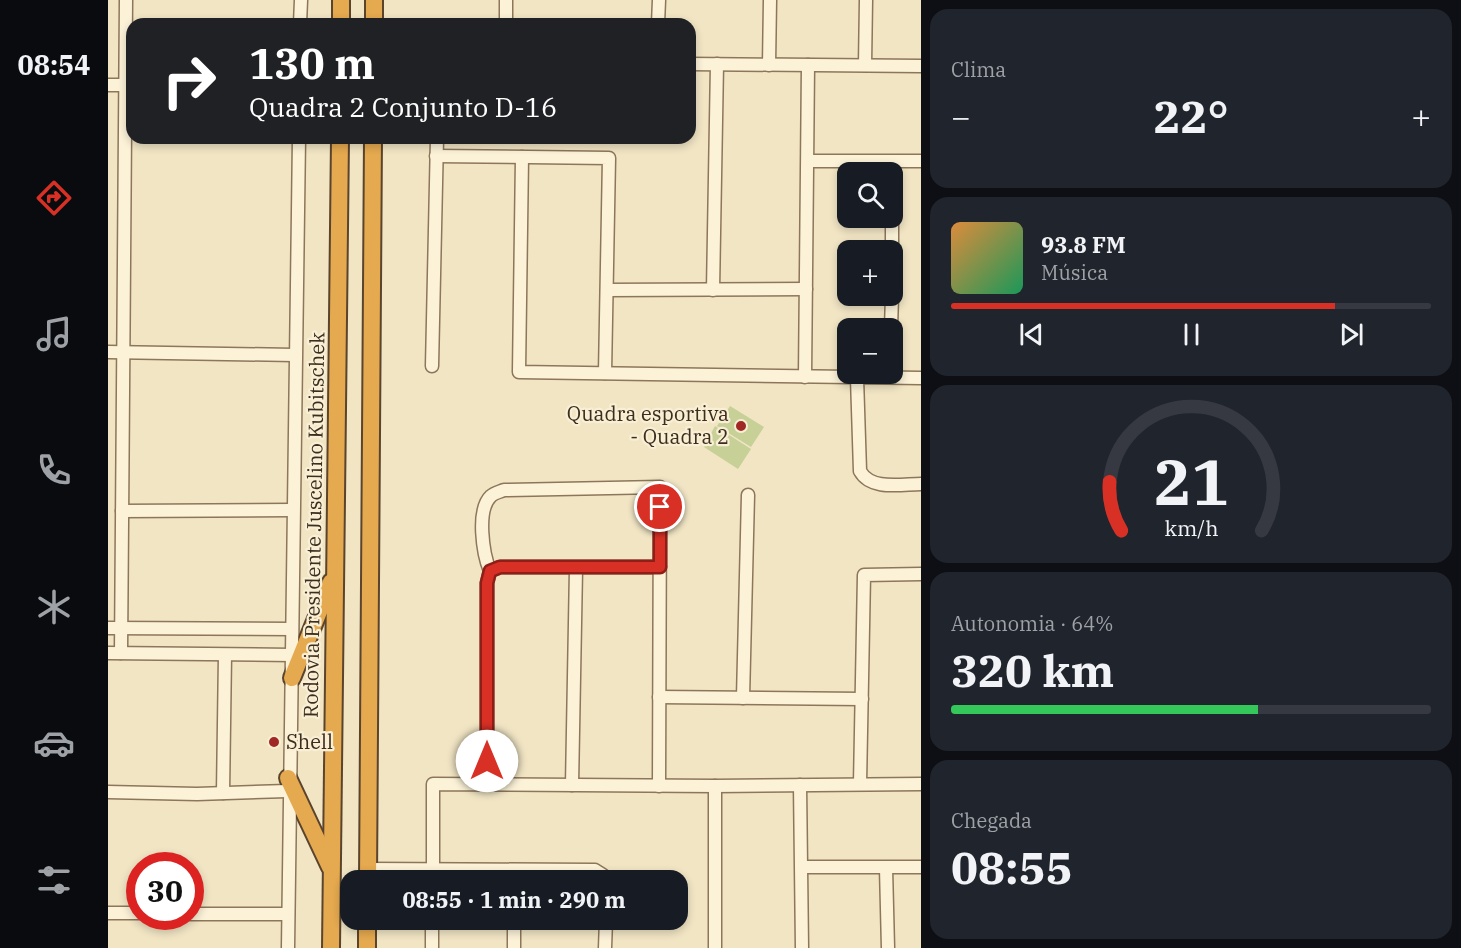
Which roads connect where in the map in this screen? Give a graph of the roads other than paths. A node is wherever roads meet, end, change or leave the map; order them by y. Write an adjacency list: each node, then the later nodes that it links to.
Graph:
1 (126, 0): 9 (street)
2 (301, 0): 10 (street)
3 (341, 0): 11 (highway)
4 (374, 0): 12 (highway)
5 (506, 0): 13 (street)
6 (658, 0): 14 (street)
7 (770, 0): 17 (street)
8 (866, 0): 19 (street)
9 (126, 18)
10 (300, 18)
11 (341, 18)
12 (374, 18)
13 (506, 18)
14 (658, 18)
15 (696, 64): 16 (street)
16 (717, 64): 17 (street); 35 (street)
17 (769, 64): 18 (street)
18 (808, 65): 19 (street); 30 (street)
19 (865, 65): 20 (street)
20 (921, 66)
21 (108, 85): 22 (street)
22 (126, 85)
23 (127, 144): 38 (street)
24 (299, 144): 39 (street)
25 (340, 144): 54 (highway, Rodovia Presidente Juscelino Kubitschek)
26 (373, 144): 81 (highway)
27 (437, 144): 28 (street)
28 (436, 156): 29 (street); 40 (street)
29 (522, 157): 34 (street); 41 (street)
30 (808, 161): 32 (street); 36 (street)
31 (921, 161): 33 (street)
32 (837, 163)
33 (903, 165)
34 (607, 290): 35 (street); 41 (street)
35 (713, 290): 36 (street)
36 (806, 290): 42 (street)
37 (108, 352): 38 (street)
38 (123, 352): 39 (street); 50 (street)
39 (294, 355): 49 (street)
40 (432, 366)
41 (605, 373): 42 (street)
42 (805, 377): 44 (street)
43 (903, 377): 45 (street)
44 (837, 378)
45 (921, 378)
46 (857, 384): 47 (street)
47 (921, 484)
48 (748, 495): 65 (street)
49 (293, 510): 50 (street); 58 (street)
50 (122, 511): 57 (street)
51 (660, 567): 52 (street); 53 (street); 64 (street)
52 (576, 569): 53 (street); 71 (street)
53 (490, 571): 67 (street)
54 (335, 573): 63 (highway); 80 (highway, Rodovia Presidente Juscelino Kubitschek)
55 (921, 574): 66 (street)
56 (108, 628): 57 (street)
57 (121, 628): 58 (street); 60 (street)
58 (292, 629): 62 (street)
59 (108, 653): 60 (street)
60 (121, 653): 61 (street)
61 (225, 655): 62 (street); 76 (street)
62 (292, 655): 63 (street)
63 (292, 678): 70 (street)
64 (659, 697): 65 (street); 73 (street)
65 (743, 698): 66 (street)
66 (862, 699): 68 (street)
67 (487, 784): 71 (street); 82 (street)
68 (860, 784): 69 (street); 72 (street)
69 (921, 784)
70 (288, 785): 76 (street); 80 (highway); 86 (street)
71 (572, 785): 73 (street)
72 (800, 785): 74 (street); 77 (street)
73 (659, 786): 74 (street)
74 (715, 786): 97 (street)
75 (108, 792): 76 (street)
76 (223, 793)
77 (803, 867): 79 (street); 98 (street)
78 (921, 867): 79 (street)
79 (886, 868): 99 (street)
80 (332, 870): 92 (highway, Rodovia Presidente Juscelino Kubitschek)
81 (368, 870)
82 (433, 870)
83 (108, 913): 84 (street)
84 (126, 913)
85 (204, 914): 86 (street)
86 (288, 915): 91 (street)
87 (367, 930): 93 (highway)
88 (432, 930): 94 (street)
89 (514, 930): 95 (street)
90 (606, 930): 96 (street)
91 (288, 948)
92 (331, 948)
93 (367, 948)
94 (432, 948)
95 (514, 948)
96 (605, 948)
97 (716, 948)
98 (802, 948)
99 (888, 948)

